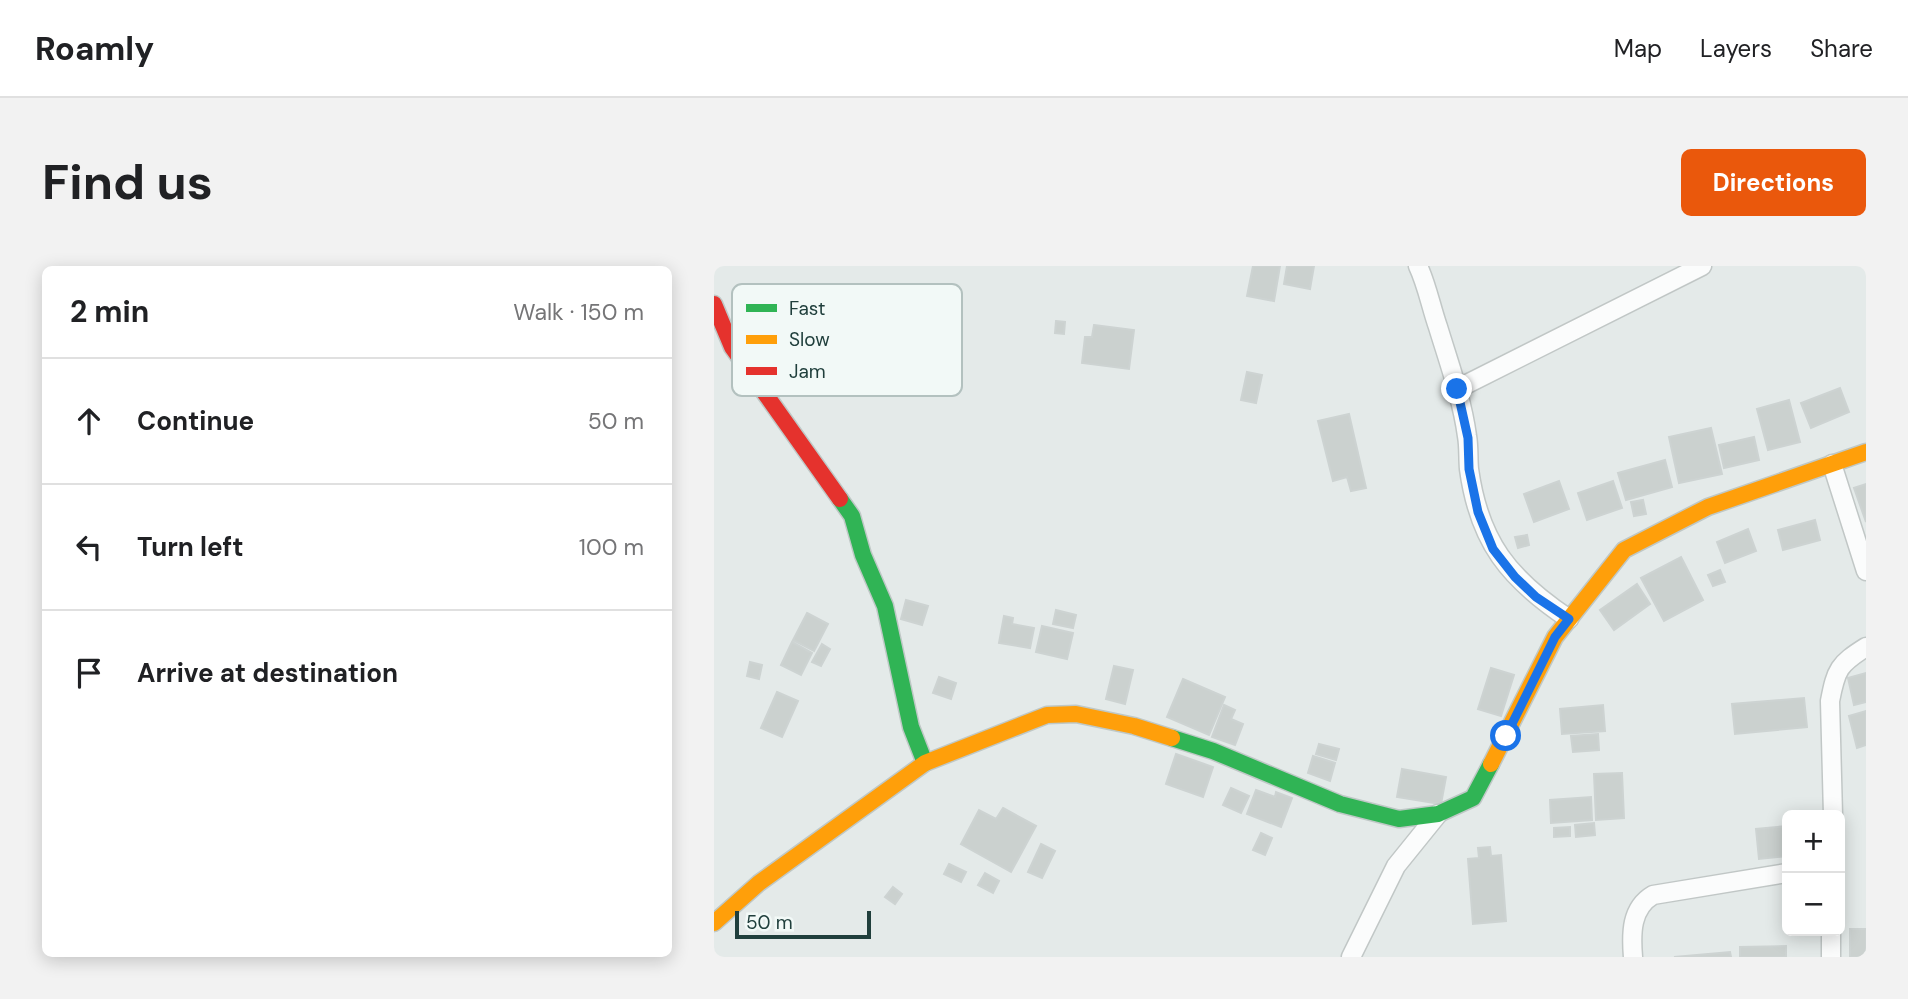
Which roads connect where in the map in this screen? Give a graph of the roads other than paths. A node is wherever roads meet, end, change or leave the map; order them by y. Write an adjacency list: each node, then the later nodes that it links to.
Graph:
1 (1418, 266): 5 (street)
2 (1702, 266): 5 (street)
3 (714, 304): 4 (street)
4 (732, 347)
5 (1457, 389): 10 (street)
6 (767, 396): 12 (street)
7 (1866, 452): 8 (street)
8 (1832, 464): 9 (street); 10 (street)
9 (1866, 571)
10 (1569, 619): 14 (street)
11 (1866, 647): 13 (street)
12 (925, 763): 14 (street); 16 (street)
13 (1833, 810)
14 (1438, 814): 18 (street)
15 (1782, 874): 19 (street)
16 (714, 923)
17 (1832, 936): 20 (street)
18 (1351, 957)
19 (1633, 957)
20 (1831, 957)

